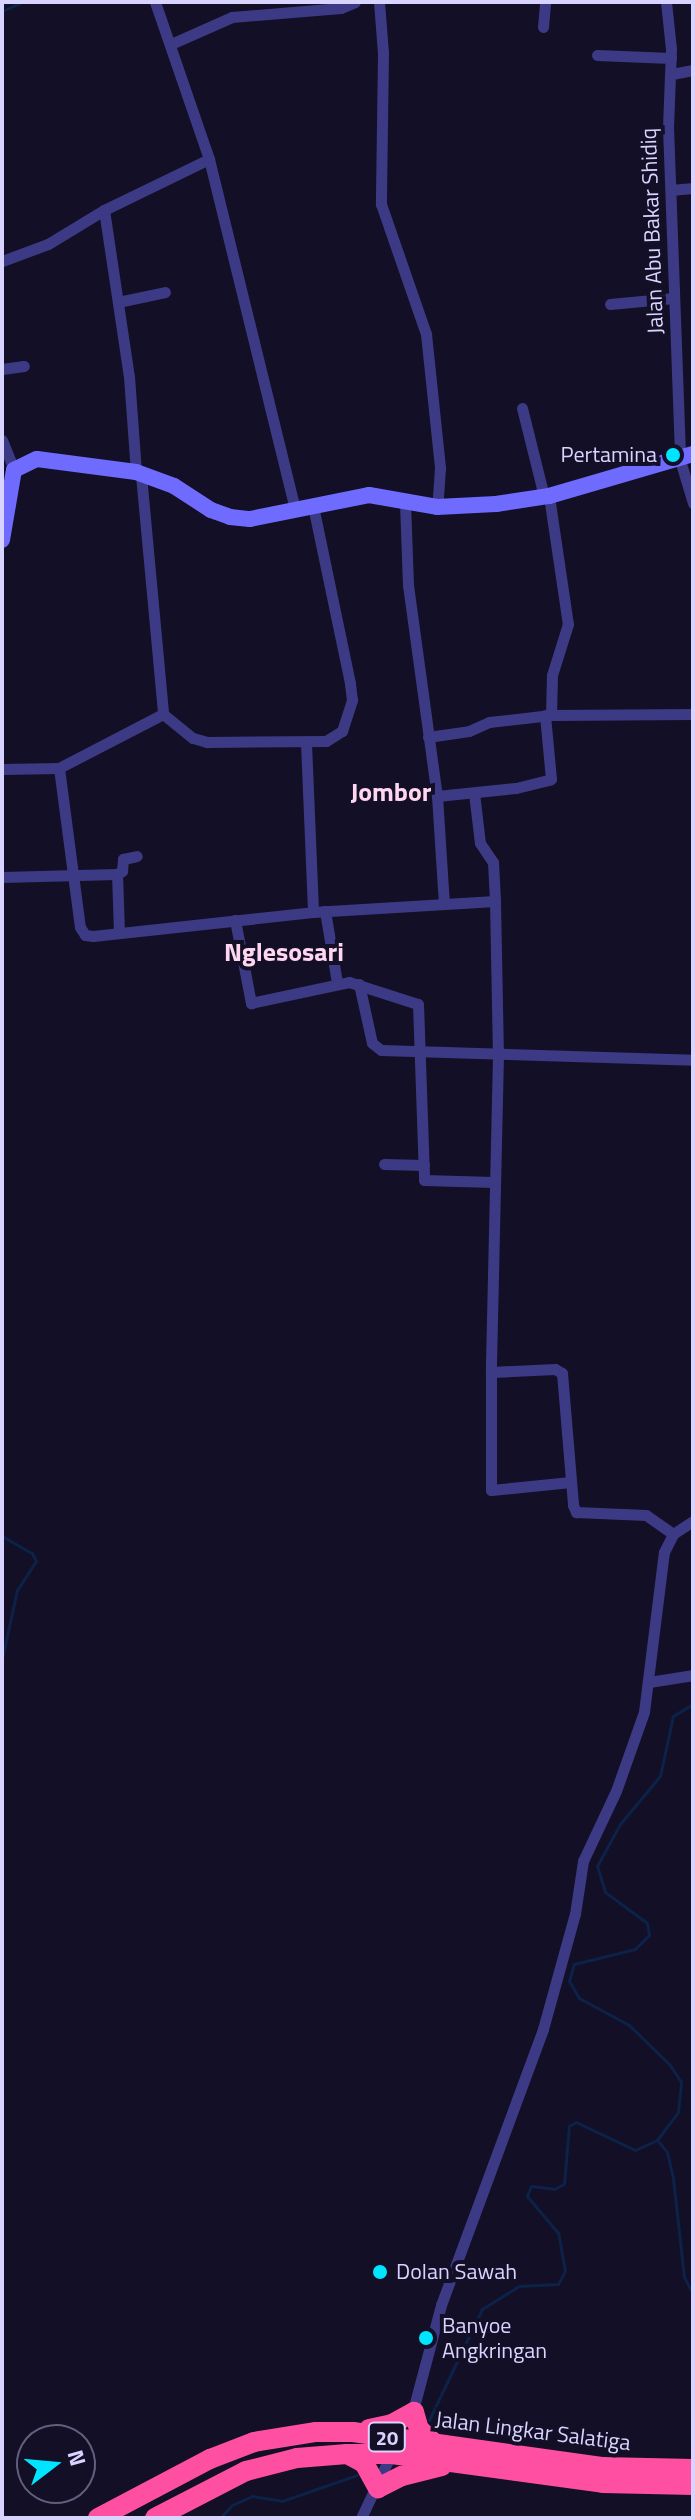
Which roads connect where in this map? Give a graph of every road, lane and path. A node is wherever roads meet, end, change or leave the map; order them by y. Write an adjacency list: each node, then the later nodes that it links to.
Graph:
1 (155, 2): 7 (street)
2 (355, 2): 7 (street)
3 (545, 2): 6 (street)
4 (666, 2): 9 (street, Jalan Abu Bakar Shidiq)
5 (382, 3): 32 (street)
6 (543, 27)
7 (171, 44): 12 (street)
8 (597, 55): 9 (street)
9 (671, 58): 11 (street, Jalan Abu Bakar Shidiq)
10 (693, 70): 11 (street)
11 (672, 74): 14 (street, Jalan Abu Bakar Shidiq)
12 (209, 159): 15 (street); 33 (street)
13 (693, 188): 14 (street)
14 (671, 190): 18 (street, Jalan Abu Bakar Shidiq)
15 (104, 210): 16 (street); 19 (street)
16 (2, 261)
17 (165, 292): 19 (street)
18 (674, 298): 20 (street); 25 (street, Jalan Abu Bakar Shidiq)
19 (118, 302): 27 (street)
20 (610, 304)
21 (24, 366): 22 (street)
22 (2, 369)
23 (522, 408): 28 (street)
24 (2, 440): 26 (street)
25 (686, 457): 28 (street); 30 (street, Jalan Abu Bakar Shidiq)
26 (14, 470): 27 (street); 34 (street)
27 (139, 474): 33 (street); 35 (street)
28 (546, 496): 32 (street); 37 (street)
29 (405, 503): 31 (street); 32 (street); 38 (street)
30 (693, 503)
31 (313, 506): 33 (street); 39 (street)
32 (437, 507)
33 (295, 510)
34 (2, 540)
35 (163, 714): 39 (street); 40 (street)
36 (693, 714): 37 (street)
37 (548, 715): 38 (street); 42 (street)
38 (428, 737): 43 (street)
39 (306, 743): 50 (street)
40 (59, 768): 41 (street); 45 (street)
41 (2, 769)
42 (474, 793): 43 (street); 48 (street)
43 (437, 796): 49 (street)
44 (137, 856): 46 (street)
45 (72, 873): 46 (street); 47 (street); 52 (street)
46 (117, 874): 52 (street)
47 (2, 877)
48 (495, 901): 49 (street); 56 (street)
49 (444, 903): 50 (street)
50 (319, 912): 51 (street); 53 (street)
51 (235, 920): 52 (street); 53 (street)
52 (119, 933)
53 (337, 983): 54 (street)
54 (359, 984): 55 (street); 55 (street)
55 (421, 1053): 56 (street); 59 (street)
56 (498, 1055): 57 (street); 60 (street)
57 (693, 1060)
58 (384, 1164): 59 (street)
59 (424, 1165): 60 (street)
60 (493, 1182): 61 (street)
61 (491, 1372): 62 (street); 62 (street)
62 (571, 1482): 64 (street)
63 (693, 1521): 64 (street)
64 (673, 1534): 66 (street)
65 (693, 1675): 66 (street)
66 (649, 1682): 67 (street)
67 (414, 2412): 68 (highway); 69 (highway); 70 (street)
68 (353, 2432): 70 (highway, Jalan Lingkar Salatiga / 20); 77 (highway, Jalan Lingkar Salatiga / 20)
69 (435, 2444): 70 (highway, Jalan Lingkar Salatiga / 20); 74 (highway, Jalan Lingkar Salatiga / 20)
70 (394, 2446): 71 (highway, Jalan Lingkar Salatiga / 20); 72 (highway, Jalan Lingkar Salatiga / 20); 76 (street)
71 (347, 2454): 76 (highway); 78 (highway, Jalan Lingkar Salatiga / 20)
72 (458, 2463): 74 (highway, Jalan Lingkar Salatiga / 20); 76 (highway)
73 (693, 2469): 74 (highway, Jalan Lingkar Salatiga / 20)
74 (666, 2478): 75 (highway, Jalan Lingkar Salatiga / 20)
75 (693, 2485)
76 (378, 2488): 79 (street)
77 (98, 2518)
78 (155, 2518)
79 (361, 2518)

